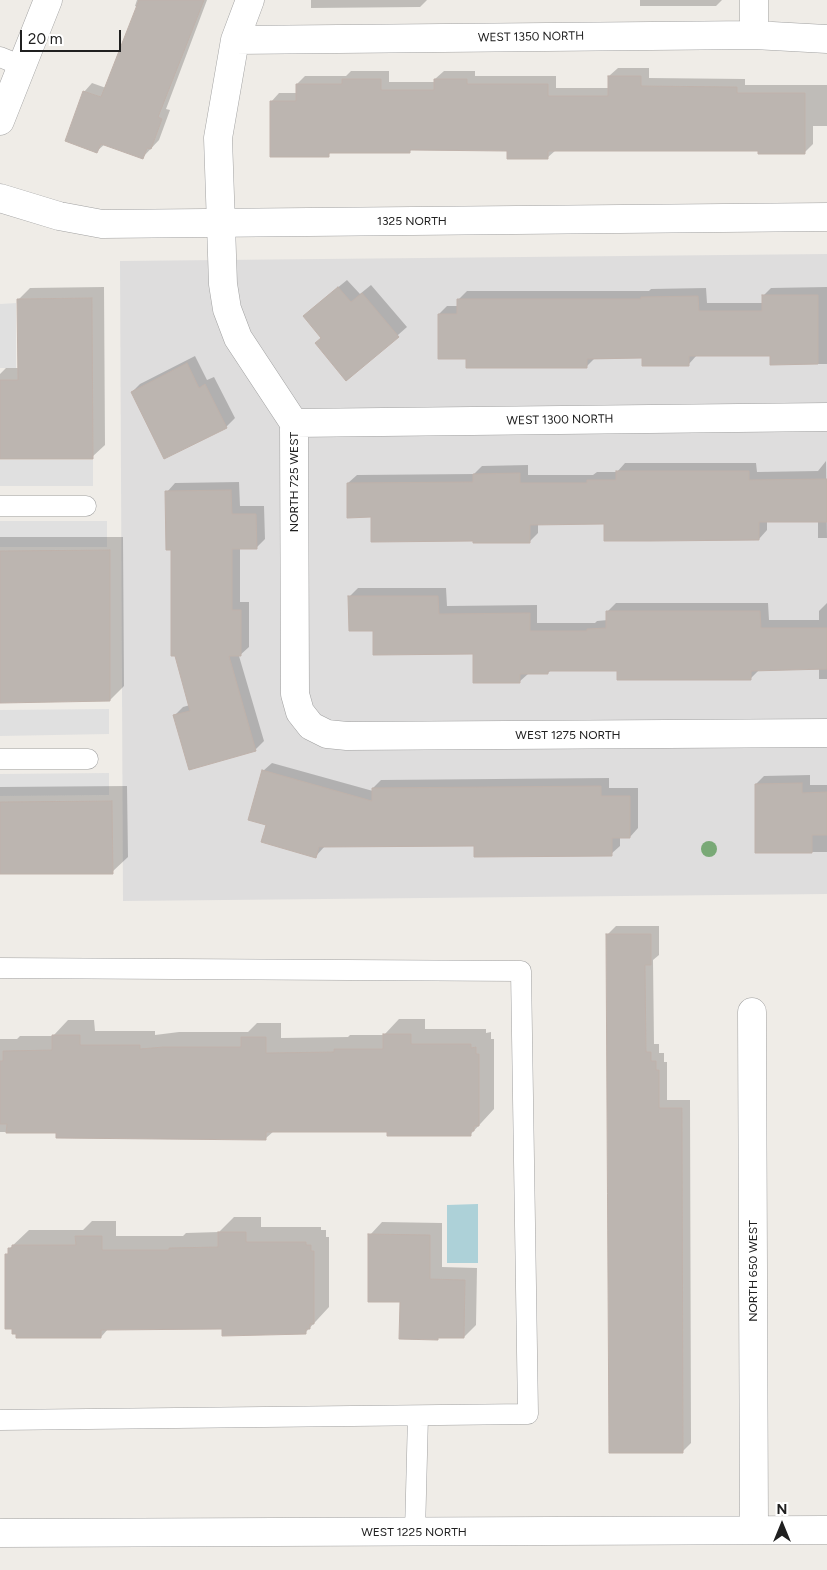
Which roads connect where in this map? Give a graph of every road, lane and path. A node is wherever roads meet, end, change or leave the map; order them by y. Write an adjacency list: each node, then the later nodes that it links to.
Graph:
1 (48, 0): 7 (street)
2 (250, 0): 6 (street, NORTH 725 WEST)
3 (754, 0): 4 (street)
4 (754, 35): 5 (street, WEST 1350 NORTH); 6 (street, WEST 1350 NORTH)
5 (827, 39)
6 (235, 40): 11 (street, NORTH 725 WEST)
7 (11, 61): 8 (street)
8 (0, 121)
9 (0, 198): 11 (street, 1325 NORTH)
10 (827, 217): 11 (street, 1325 NORTH)
11 (220, 222): 13 (street, NORTH 725 WEST)
12 (827, 417): 13 (street, WEST 1300 NORTH)
13 (294, 422): 16 (street, NORTH 725 WEST)
14 (0, 506): 15 (lane)
15 (86, 506)
16 (312, 726): 17 (street, WEST 1275 NORTH)
17 (827, 733)
18 (88, 758): 19 (lane)
19 (0, 759)
20 (0, 968): 22 (lane)
21 (752, 1012): 24 (street, NORTH 650 WEST)
22 (418, 1416): 23 (lane); 26 (lane)
23 (0, 1420)
24 (754, 1530): 25 (street, WEST 1225 NORTH); 26 (street, WEST 1225 NORTH)
25 (827, 1530)
26 (415, 1532): 27 (street, WEST 1225 NORTH)
27 (0, 1533)

